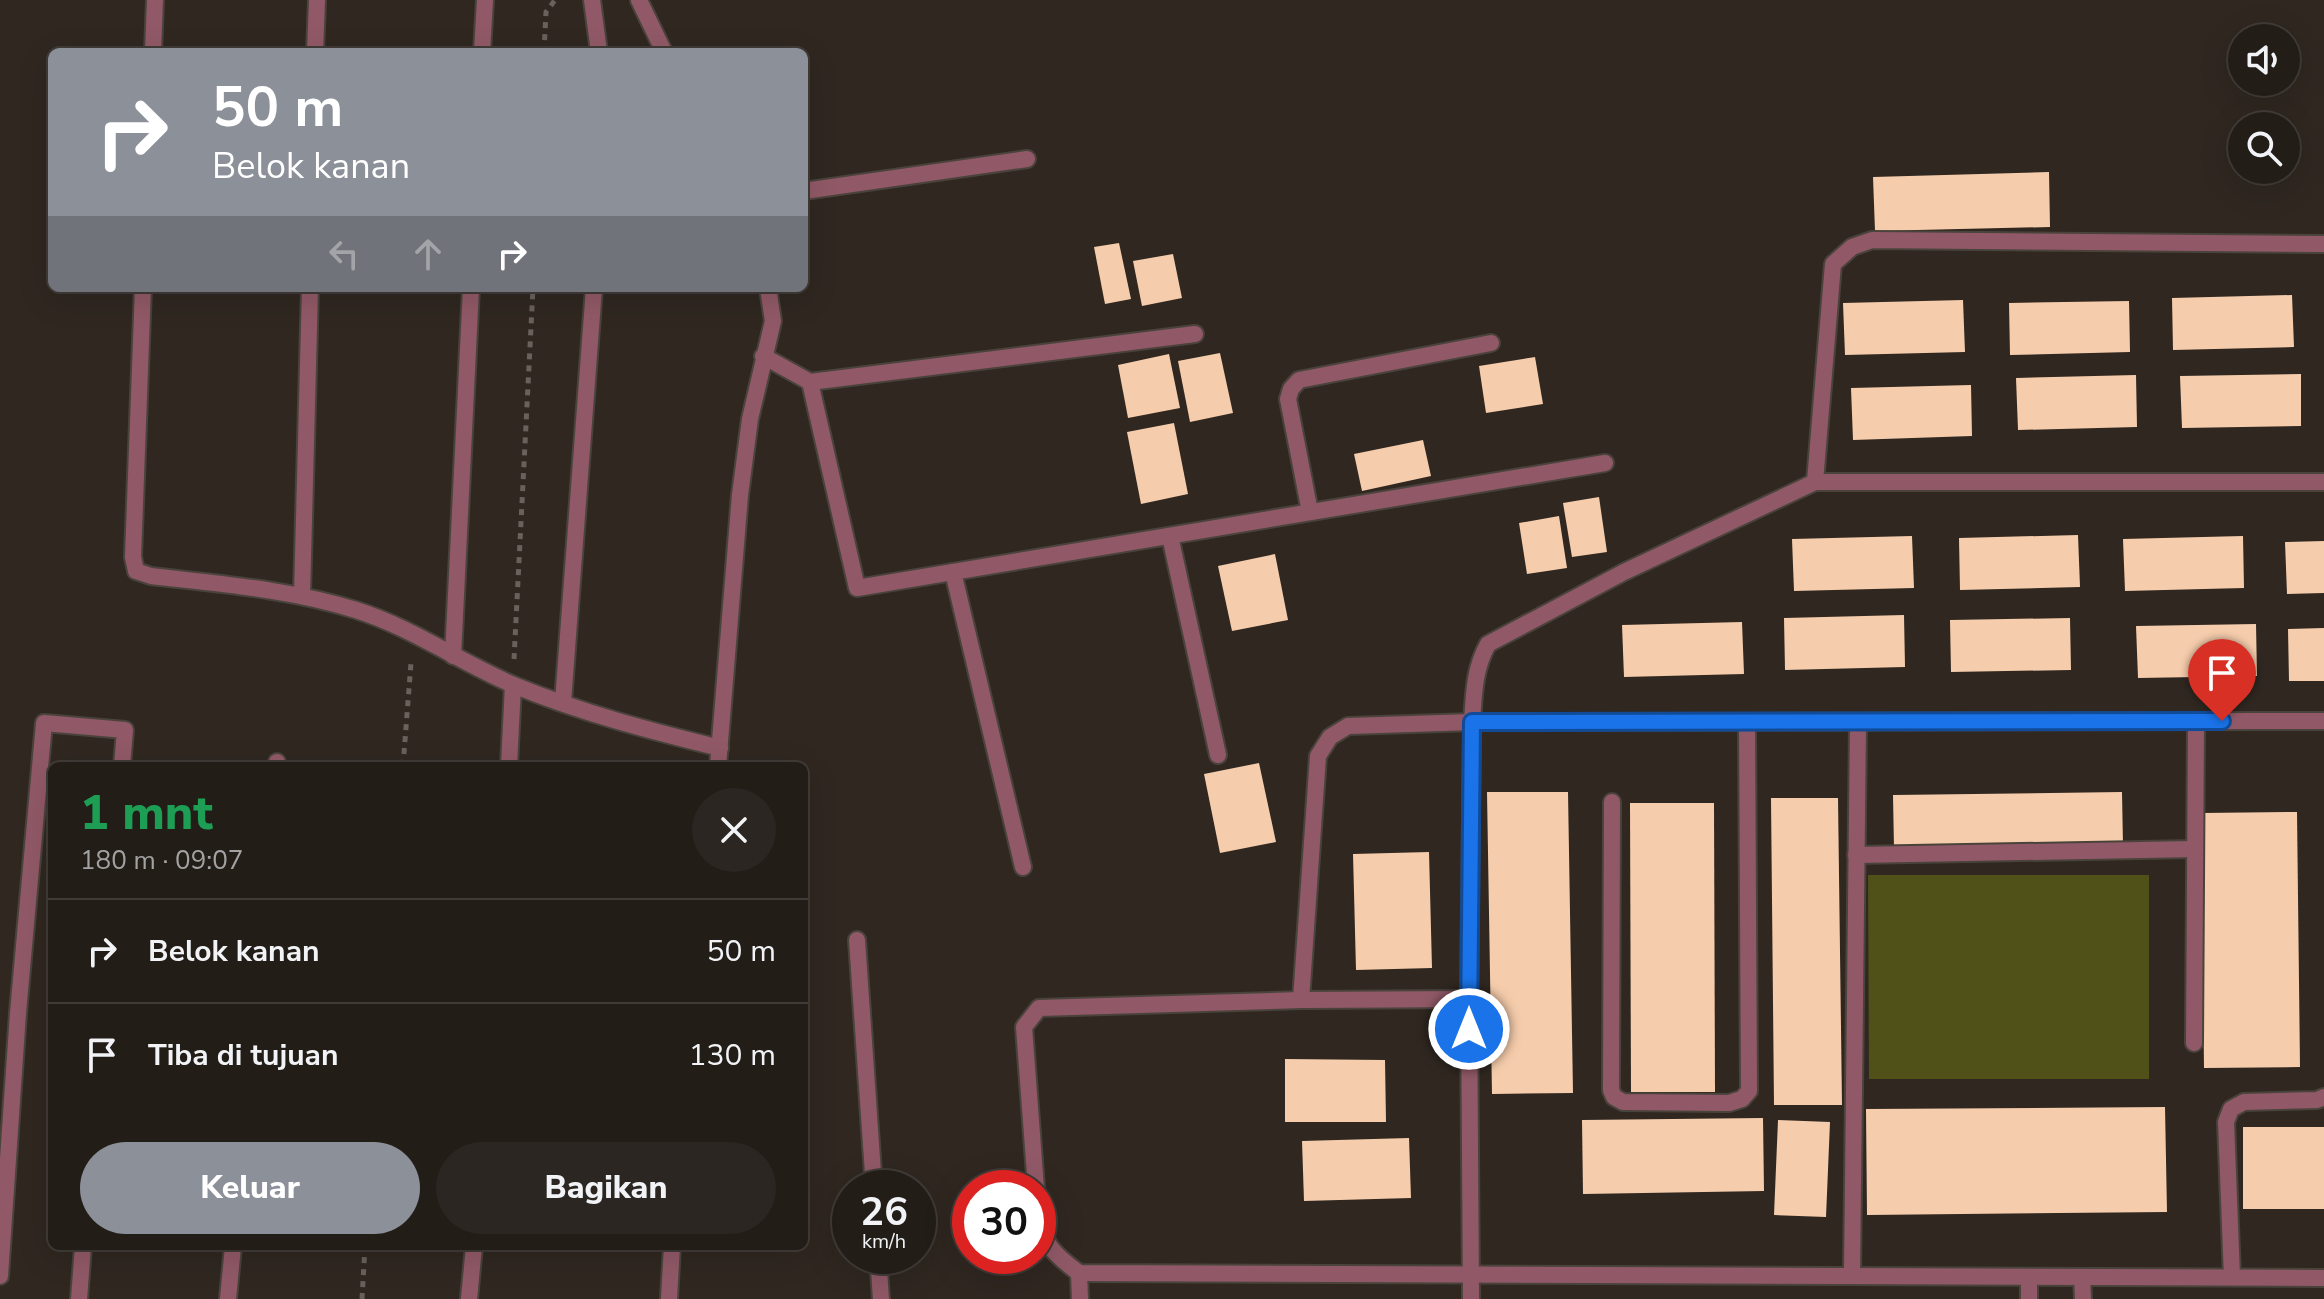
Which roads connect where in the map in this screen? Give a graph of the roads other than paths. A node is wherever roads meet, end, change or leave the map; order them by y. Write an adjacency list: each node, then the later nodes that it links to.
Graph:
1 (155, 0): 6 (street)
2 (317, 0): 7 (street)
3 (485, 0): 8 (street)
4 (592, 0): 9 (street)
5 (639, 0): 10 (street)
6 (153, 48)
7 (315, 48)
8 (482, 48)
9 (598, 48)
10 (662, 48)
11 (1027, 159): 12 (street)
12 (808, 190)
13 (2324, 244): 24 (street)
14 (143, 292): 29 (street)
15 (310, 292): 29 (street)
16 (471, 292): 30 (street)
17 (594, 292): 32 (street)
18 (769, 292): 21 (street)
19 (1195, 334): 22 (street)
20 (1491, 343): 26 (street)
21 (763, 356): 22 (street); 38 (street)
22 (810, 382): 28 (street)
23 (1605, 463): 26 (street)
24 (1815, 482): 25 (street); 35 (street)
25 (2324, 482)
26 (1310, 512): 27 (street)
27 (1170, 536): 28 (street); 39 (street)
28 (953, 572): 46 (street)
29 (302, 595): 30 (street)
30 (453, 656): 31 (street)
31 (513, 685): 32 (street); 41 (street)
32 (563, 702): 38 (street)
33 (2196, 721): 34 (street); 37 (street); 44 (street)
34 (2324, 721)
35 (1472, 722): 36 (street); 48 (street); 49 (street)
36 (1747, 722): 37 (street); 43 (street)
37 (1858, 722): 45 (street)
38 (720, 748): 42 (street)
39 (1218, 755)
40 (122, 762): 62 (street)
41 (509, 762)
42 (718, 762)
43 (1612, 802)
44 (2195, 849): 45 (street); 50 (street)
45 (1856, 855): 63 (street)
46 (1023, 867)
47 (857, 940): 52 (street)
48 (1469, 999): 49 (street); 61 (street)
49 (1301, 1000): 53 (street)
50 (2194, 1043)
51 (2324, 1097): 66 (street)
52 (873, 1170)
53 (1035, 1170)
54 (83, 1250): 68 (street)
55 (233, 1250): 69 (street)
56 (474, 1250): 70 (street)
57 (672, 1250): 71 (street)
58 (1056, 1256): 59 (street)
59 (1079, 1273): 61 (street); 73 (street)
60 (879, 1274): 72 (street)
61 (1471, 1275): 63 (street); 74 (street)
62 (0, 1276)
63 (1852, 1276): 64 (street)
64 (2029, 1277): 65 (street); 75 (street)
65 (2082, 1277): 66 (street); 76 (street)
66 (2232, 1277): 67 (street)
67 (2324, 1278)
68 (79, 1299)
69 (228, 1299)
70 (469, 1299)
71 (669, 1299)
72 (881, 1299)
73 (1080, 1299)
74 (1471, 1299)
75 (2029, 1299)
76 (2083, 1299)

